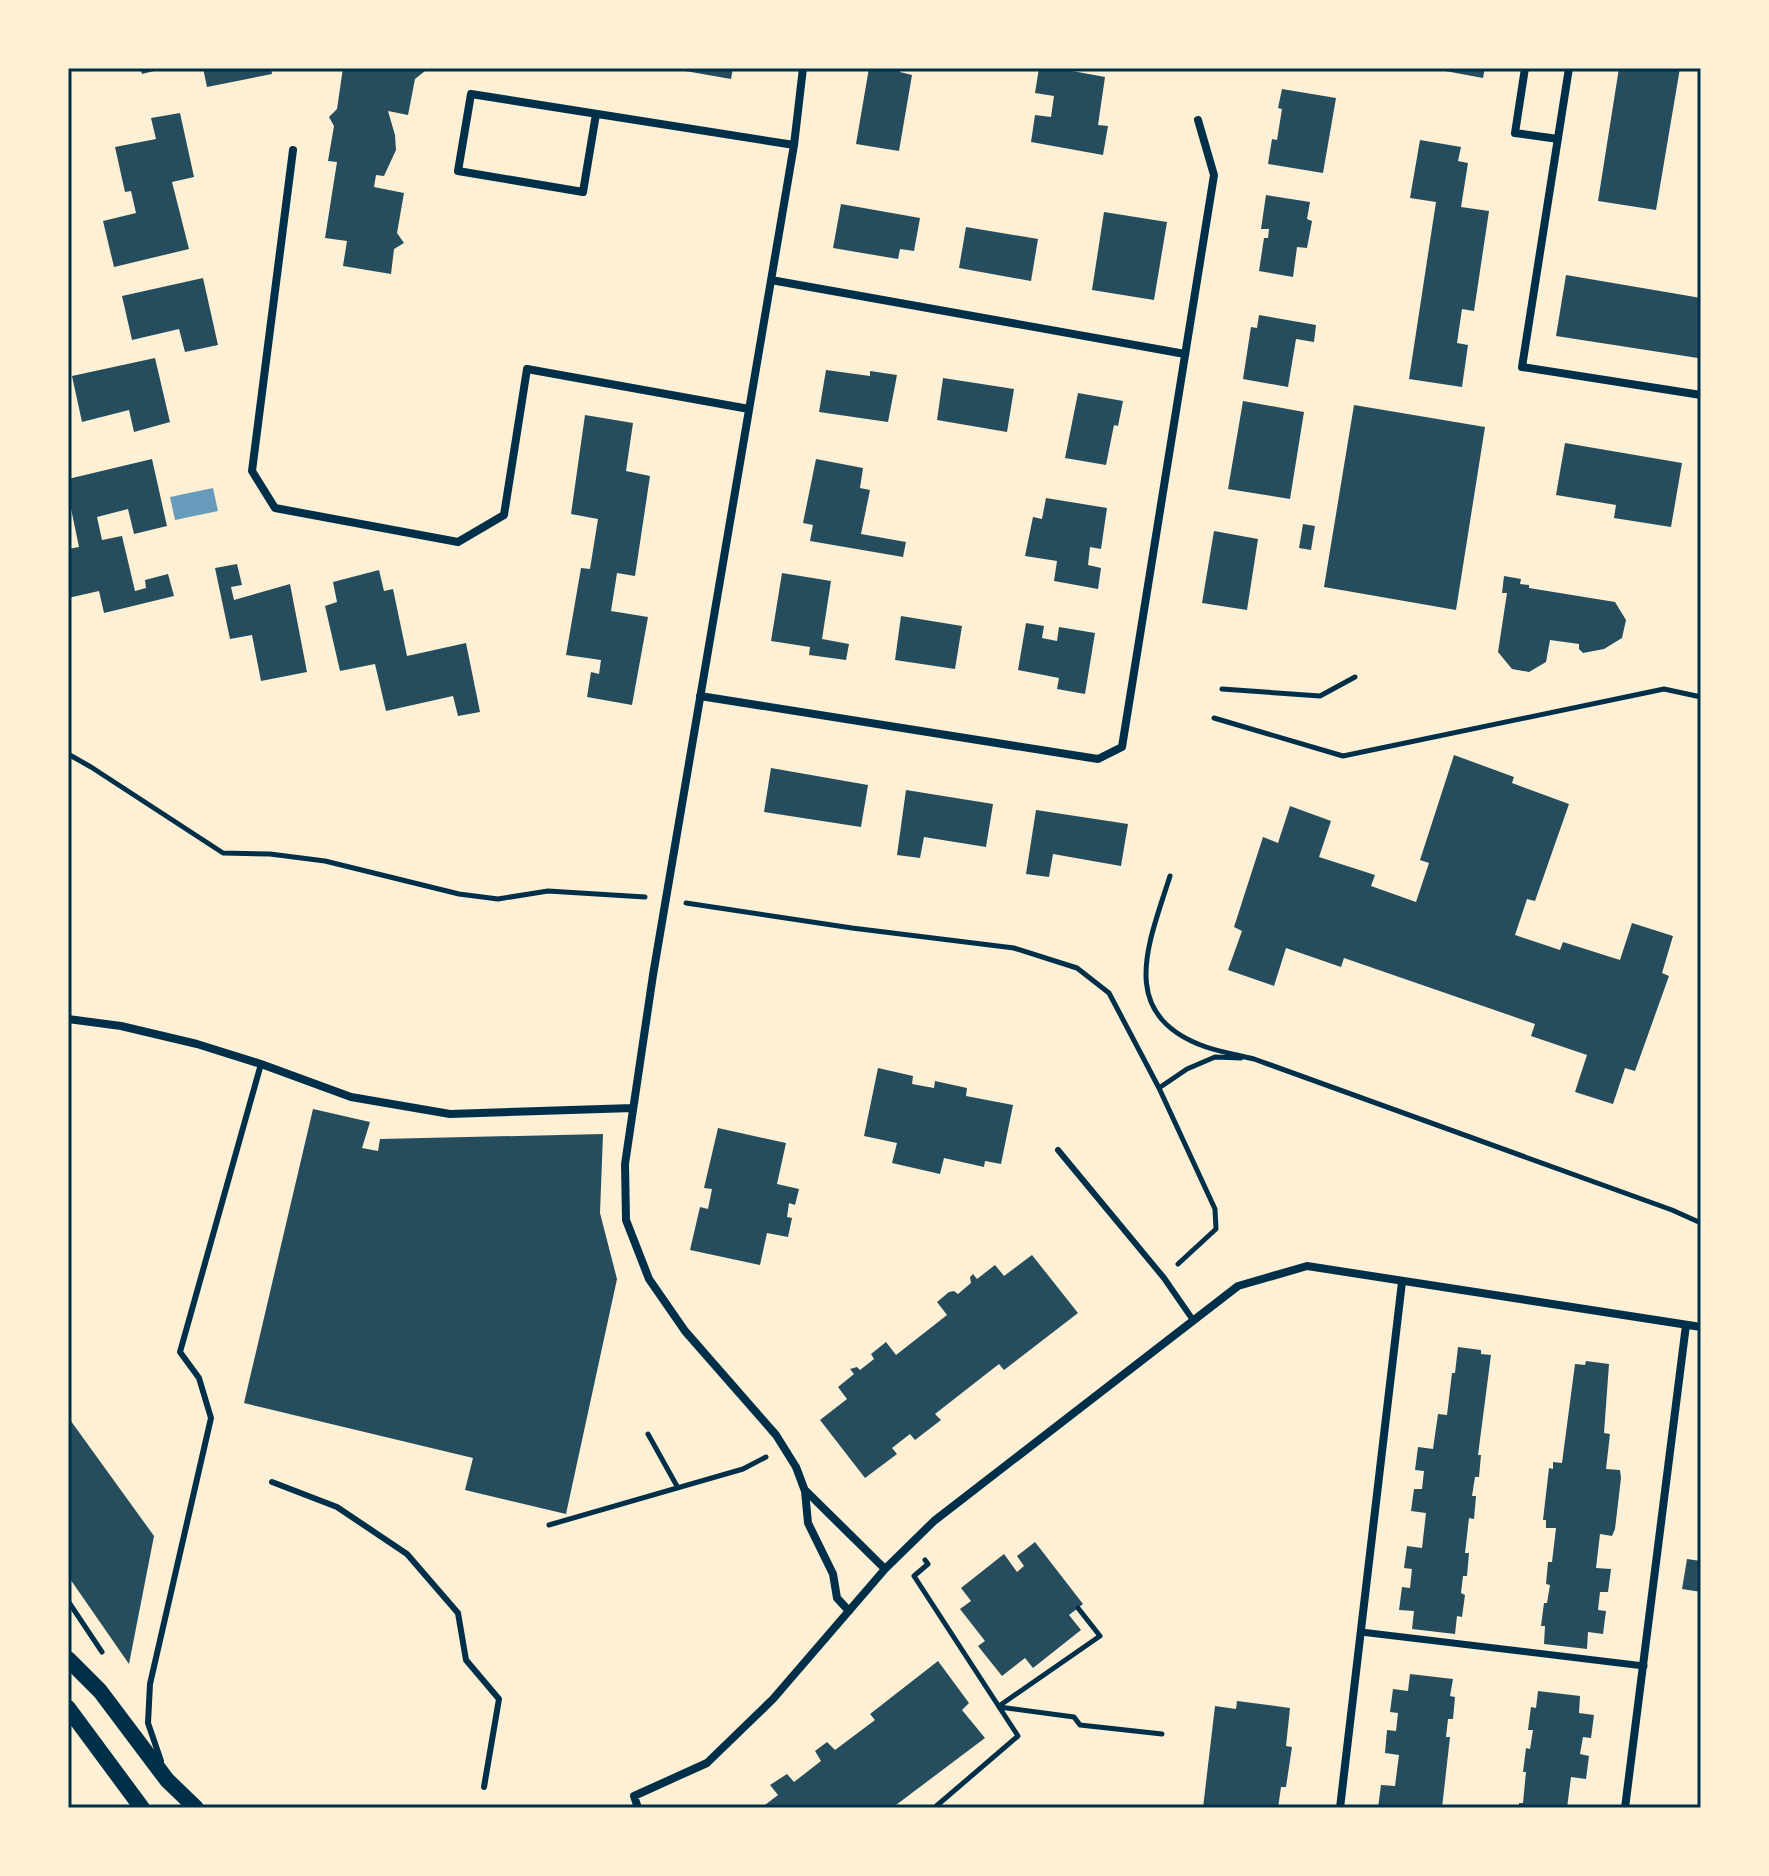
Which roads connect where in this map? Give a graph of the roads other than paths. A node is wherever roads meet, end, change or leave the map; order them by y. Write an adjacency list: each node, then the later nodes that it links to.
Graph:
1 (803, 68): 7 (street)
2 (1525, 68): 6 (street)
3 (1569, 68): 6 (street)
4 (596, 114): 4 (street); 7 (street)
5 (1198, 120): 10 (street)
6 (1558, 139): 11 (street)
7 (794, 145): 9 (street)
8 (293, 150): 12 (street)
9 (771, 280): 10 (street); 12 (street)
10 (1185, 354): 13 (street)
11 (1701, 395)
12 (749, 409): 13 (street)
13 (700, 696): 16 (street)
14 (68, 1019): 15 (street)
15 (261, 1064): 16 (street); 30 (lane)
16 (633, 1108): 23 (street)
17 (1058, 1150): 19 (lane)
18 (1402, 1282): 19 (street); 20 (street); 26 (street)
19 (1193, 1320): 24 (street)
20 (1686, 1325): 21 (street); 28 (street)
21 (1701, 1327)
22 (272, 1482): 31 (lane)
23 (805, 1491): 24 (street); 25 (street)
24 (885, 1569): 25 (street)
25 (849, 1611): 34 (street)
26 (1361, 1632): 28 (street); 35 (street)
27 (68, 1659): 30 (main road)
28 (1644, 1666): 36 (street)
29 (68, 1708): 32 (main road)
30 (167, 1780): 33 (main road)
31 (484, 1787)
32 (142, 1808)
33 (196, 1808)
34 (638, 1808)
35 (1340, 1808)
36 (1625, 1808)

